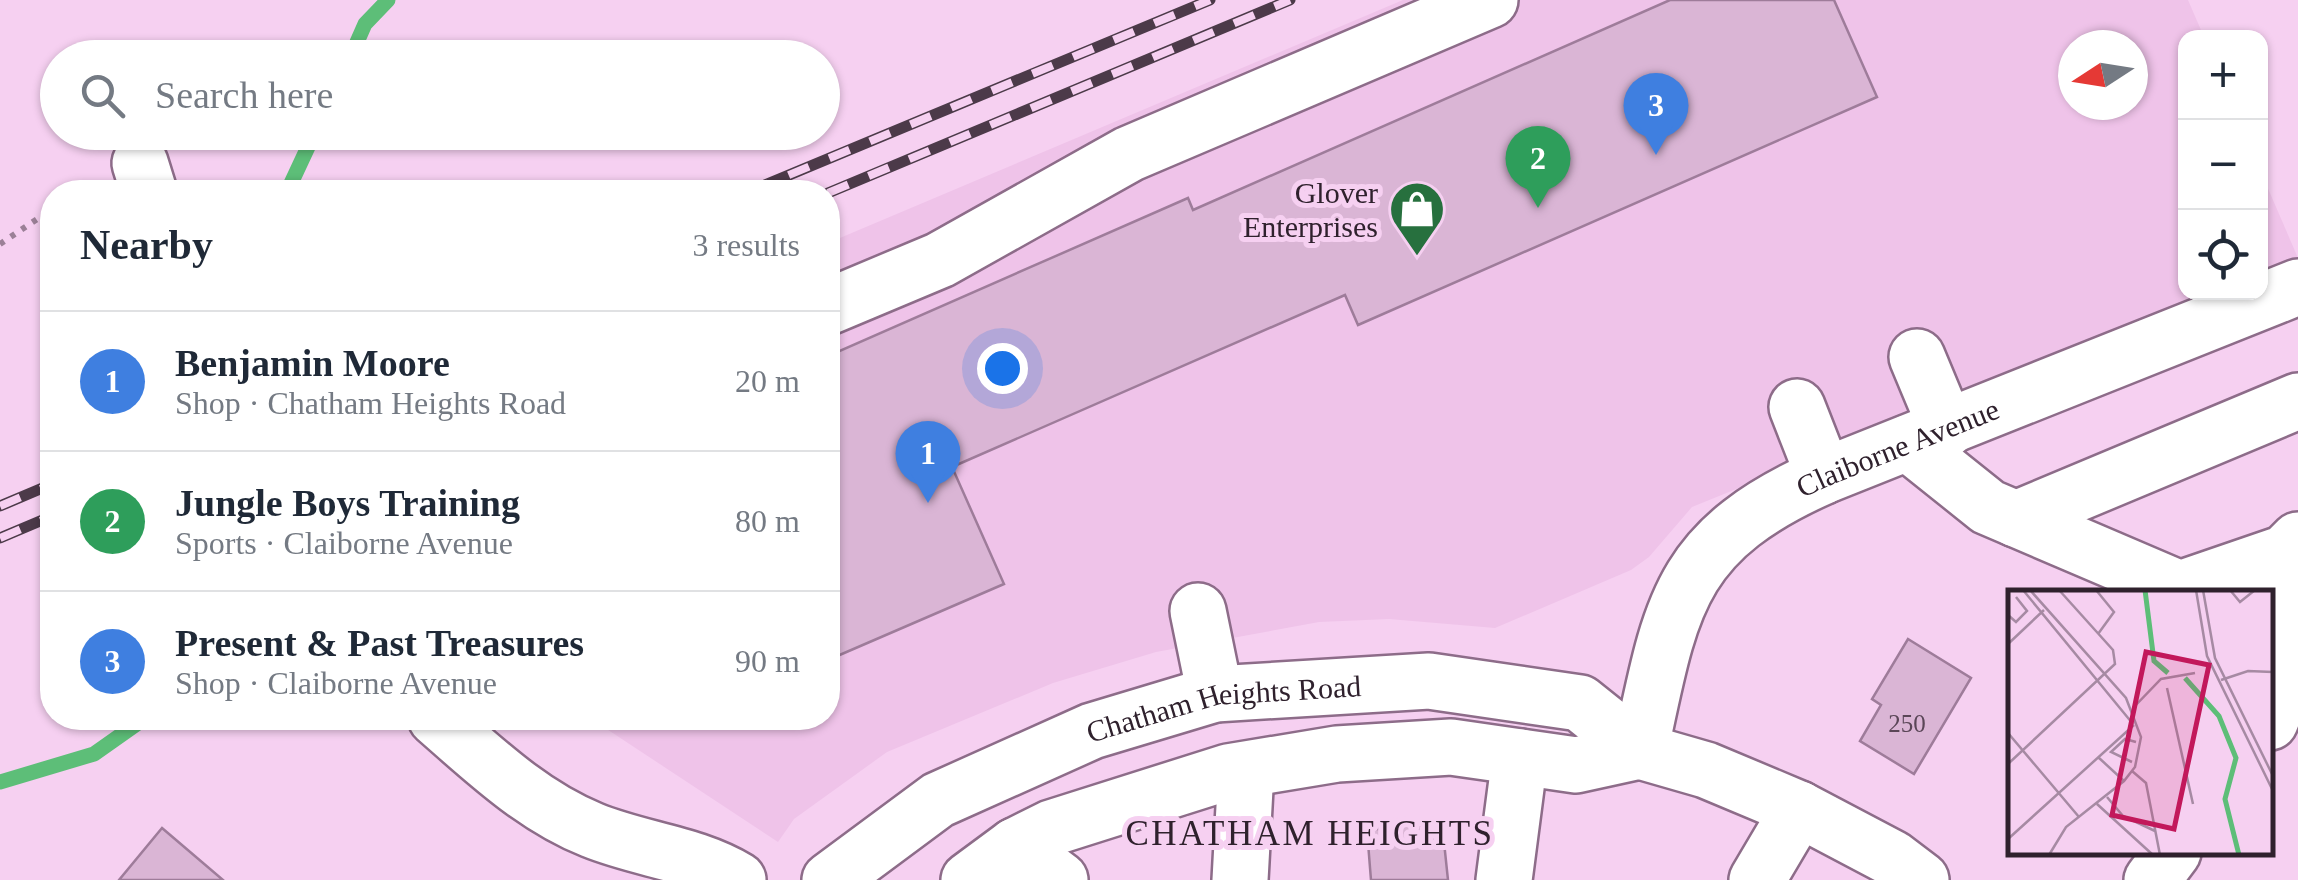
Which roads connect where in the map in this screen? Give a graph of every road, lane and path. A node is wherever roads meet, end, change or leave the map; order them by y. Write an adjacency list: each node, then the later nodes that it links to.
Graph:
1 (1490, 0): 5 (main road)
2 (40, 217): 3 (path)
3 (0, 244)
4 (2298, 287): 9 (main road, Claiborne Avenue)
5 (840, 302)
6 (1917, 357): 9 (main road)
7 (2298, 401): 11 (main road)
8 (1797, 407): 10 (main road)
9 (1928, 437): 10 (main road, Claiborne Avenue); 11 (main road)
10 (1824, 476): 17 (main road, Claiborne Avenue)
11 (2016, 519): 12 (main road)
12 (2292, 547): 15 (main road)
13 (1198, 611): 14 (main road)
14 (1215, 694): 17 (main road, Chatham Heights Road); 24 (main road, Chatham Heights Road)
15 (2273, 715)
16 (450, 730): 23 (main road)
17 (1640, 751): 18 (main road, Chatham Heights Road); 20 (main road, Chatham Heights Road)
18 (1520, 757): 19 (main road, Chatham Heights Road); 28 (main road)
19 (1246, 770): 21 (main road, Chatham Heights Road); 27 (main road)
20 (1799, 810): 29 (main road); 30 (main road, Chatham Heights Road)
21 (1015, 846): 25 (main road, Chatham Heights Road); 26 (main road)
22 (2171, 855): 31 (main road)
23 (738, 880)
24 (830, 880)
25 (969, 880)
26 (1060, 880)
27 (1240, 880)
28 (1504, 880)
29 (1758, 880)
30 (1921, 880)
31 (2152, 880)

